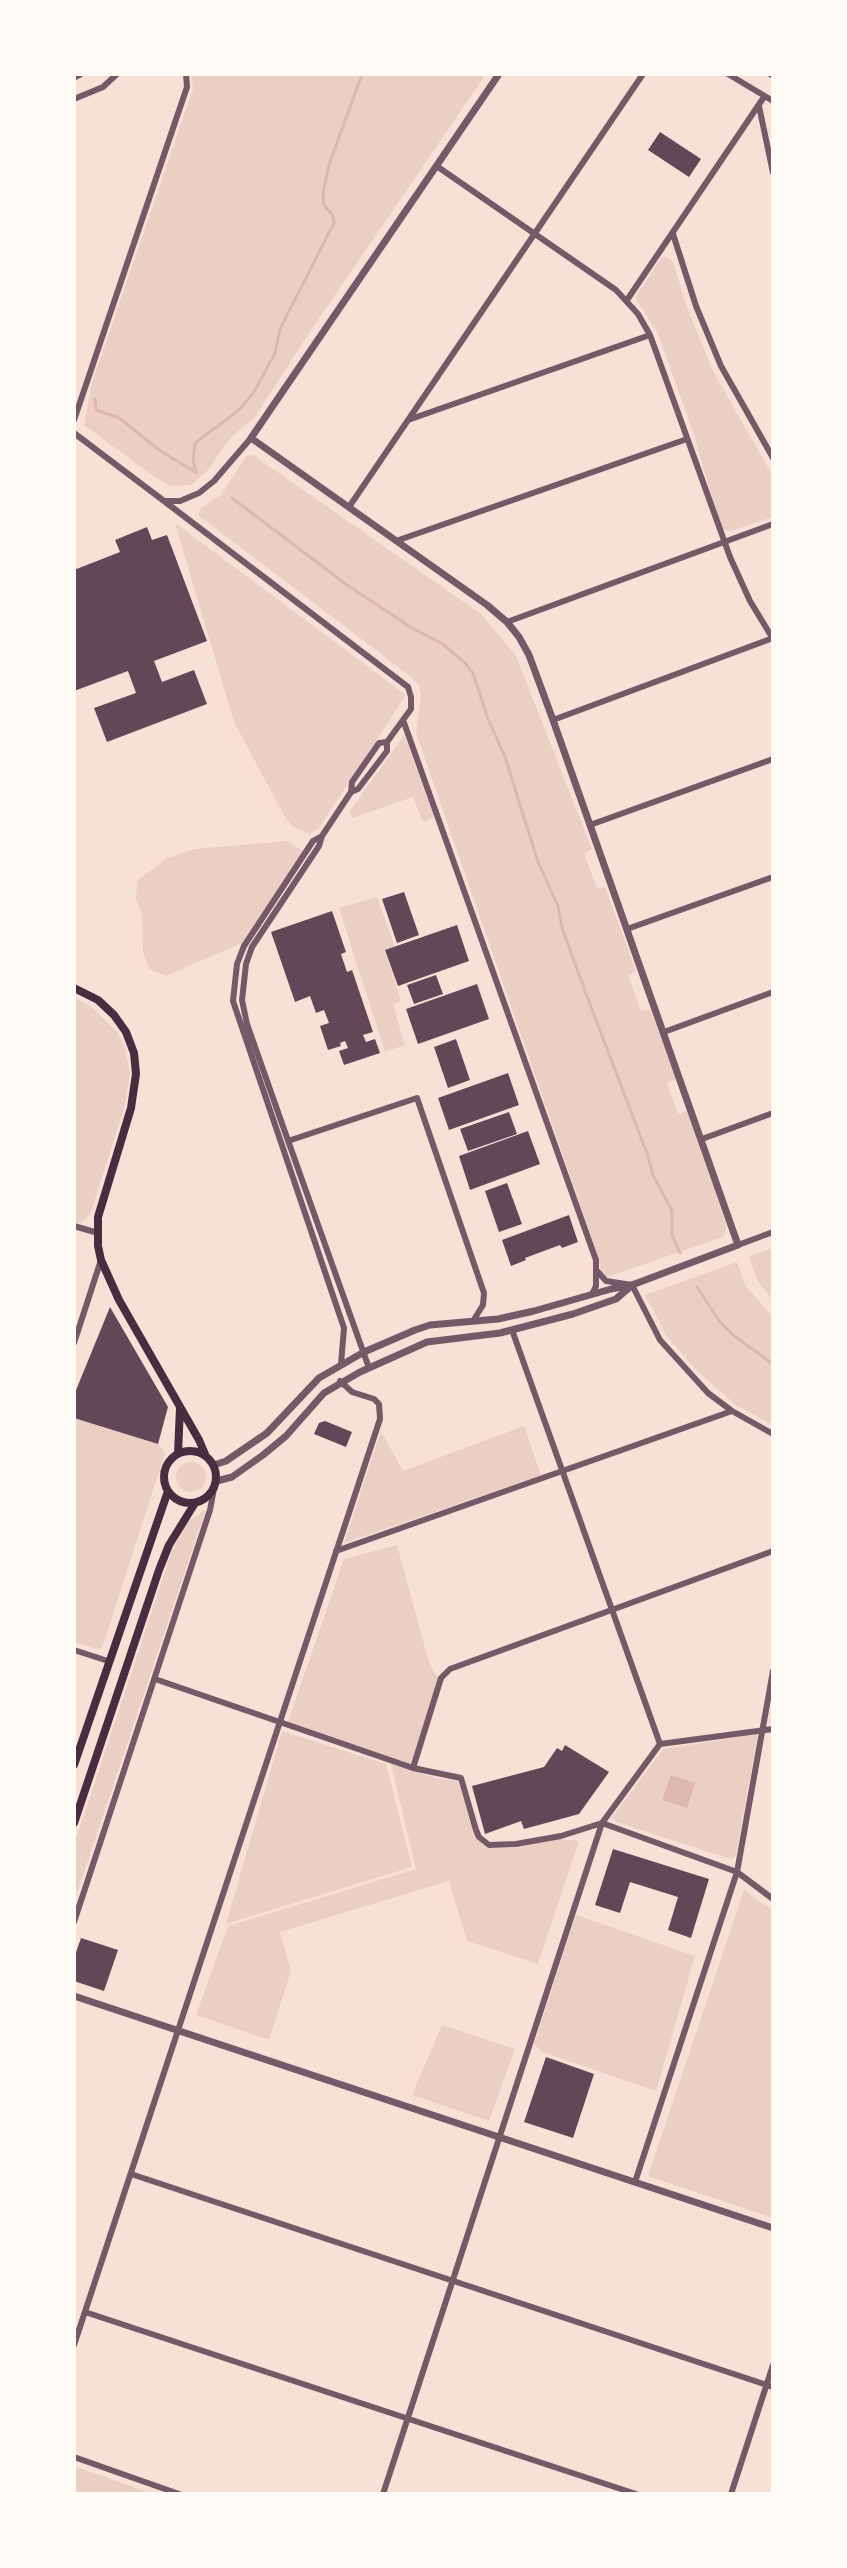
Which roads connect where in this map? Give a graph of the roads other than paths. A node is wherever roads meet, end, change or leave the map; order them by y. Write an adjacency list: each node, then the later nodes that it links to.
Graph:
1 (80, 74): 7 (street)
2 (117, 74): 9 (street)
3 (186, 74): 18 (street)
4 (499, 74): 12 (street)
5 (643, 74): 14 (street)
6 (728, 74): 8 (street)
7 (74, 77)
8 (764, 97): 10 (street); 11 (street)
9 (74, 99)
10 (773, 101)
11 (759, 106): 13 (street); 15 (street)
12 (438, 167): 14 (street); 21 (street)
13 (773, 173)
14 (535, 234): 16 (street); 19 (street)
15 (673, 234): 16 (street); 23 (street)
16 (627, 300): 17 (street)
17 (650, 335): 19 (street); 22 (street)
18 (74, 420)
19 (408, 420): 25 (street)
20 (74, 433): 24 (street)
21 (251, 438): 24 (street); 25 (street)
22 (687, 439): 27 (street); 28 (street)
23 (773, 458)
24 (164, 501): 31 (street)
25 (349, 507): 27 (street)
26 (773, 524): 28 (street)
27 (396, 541): 29 (street)
28 (724, 542): 29 (street); 30 (street)
29 (507, 622): 32 (street)
30 (773, 638): 32 (street)
31 (403, 720): 35 (street); 49 (street)
32 (553, 720): 34 (street)
33 (773, 759): 34 (street)
34 (590, 825): 37 (street)
35 (322, 836): 43 (street); 56 (street)
36 (773, 877): 37 (street)
37 (627, 929): 40 (street)
38 (74, 988): 46 (main road)
39 (773, 992): 40 (street)
40 (664, 1032): 42 (street)
41 (773, 1113): 42 (street)
42 (702, 1139): 47 (street)
43 (288, 1141): 52 (street); 55 (street)
44 (74, 1226): 46 (street)
45 (773, 1232): 47 (street)
46 (98, 1233): 48 (main road)
47 (738, 1245): 50 (street)
48 (101, 1260): 54 (street); 59 (main road)
49 (597, 1271): 50 (street); 51 (street)
50 (632, 1285): 51 (street); 53 (street); 60 (street)
51 (592, 1294): 52 (street)
52 (473, 1321): 55 (street)
53 (512, 1330): 57 (street); 65 (street)
54 (74, 1343)
55 (364, 1352): 56 (street); 57 (street)
56 (341, 1364): 64 (street)
57 (369, 1368): 58 (street)
58 (340, 1381): 66 (street); 69 (street)
59 (180, 1407): 62 (main road); 63 (main road)
60 (732, 1411): 61 (street); 65 (street)
61 (773, 1434)
62 (178, 1453): 63 (main road); 67 (main road)
63 (205, 1454): 64 (main road)
64 (214, 1465): 66 (main road)
65 (563, 1472): 69 (street); 71 (street)
66 (215, 1485): 68 (main road); 75 (street)
67 (168, 1491): 68 (main road); 73 (main road)
68 (195, 1503): 82 (main road)
69 (336, 1551): 76 (street)
70 (773, 1551): 71 (street)
71 (611, 1608): 79 (street); 81 (street)
72 (74, 1650): 73 (street)
73 (108, 1661): 80 (main road)
74 (773, 1671): 78 (street)
75 (155, 1679): 76 (street); 86 (street)
76 (280, 1721): 81 (street); 88 (street)
77 (773, 1729): 78 (street)
78 (763, 1730): 79 (street); 84 (street)
79 (660, 1744): 83 (street)
80 (74, 1765)
81 (413, 1768): 83 (street)
82 (74, 1823)
83 (602, 1823): 84 (street); 89 (street)
84 (737, 1872): 85 (street); 91 (street)
85 (773, 1899)
86 (74, 1922)
87 (74, 1996): 88 (street)
88 (179, 2030): 89 (street); 90 (street)
89 (500, 2137): 91 (street); 93 (street)
90 (131, 2174): 93 (street); 94 (street)
91 (635, 2182): 92 (street)
92 (773, 2228)
93 (453, 2281): 97 (street); 98 (street)
94 (85, 2312): 95 (street); 98 (street)
95 (74, 2345)
96 (773, 2365): 97 (street)
97 (770, 2386): 103 (street)
98 (408, 2418): 101 (street); 102 (street)
99 (74, 2457): 100 (street)
100 (179, 2494)
101 (383, 2494)
102 (636, 2494)
103 (731, 2494)

